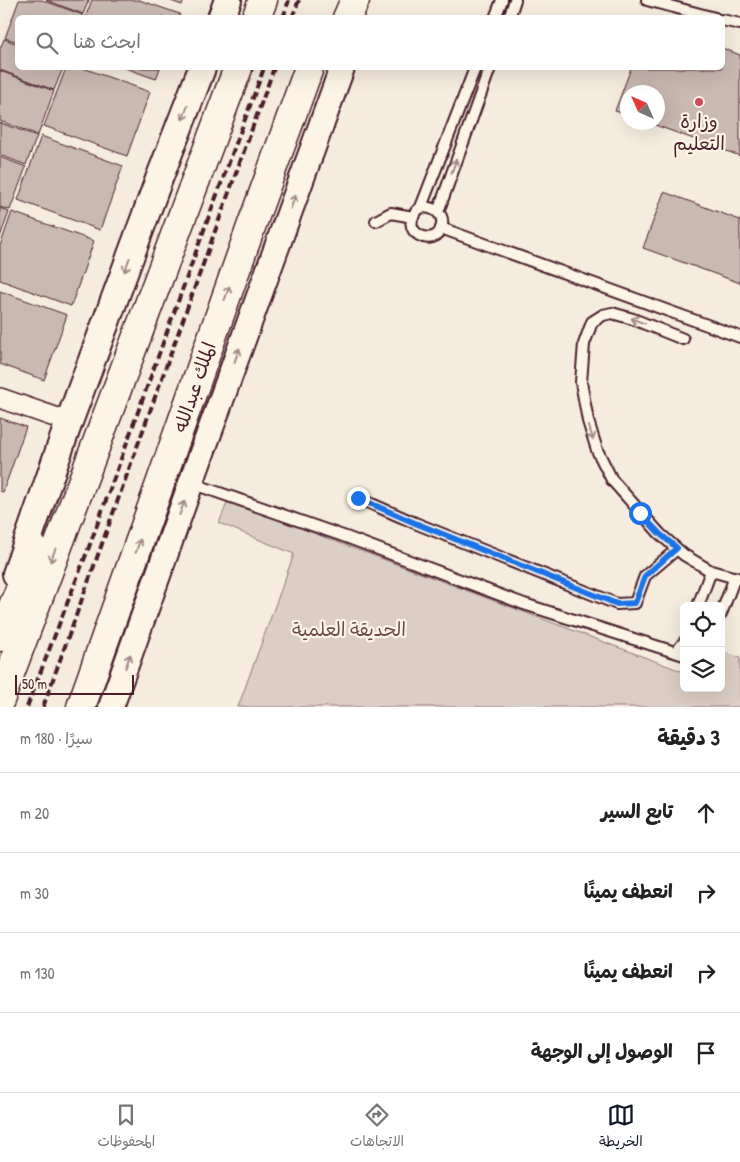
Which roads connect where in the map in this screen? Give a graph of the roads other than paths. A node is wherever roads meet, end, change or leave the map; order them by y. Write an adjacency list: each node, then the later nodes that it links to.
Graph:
1 (228, 0): 9 (main road)
2 (263, 0): 10 (highway)
3 (334, 0): 11 (highway)
4 (354, 0): 12 (highway)
5 (367, 0): 13 (street)
6 (502, 0): 14 (lane)
7 (515, 0): 15 (lane)
8 (648, 0): 16 (lane)
9 (222, 15)
10 (257, 15)
11 (328, 15)
12 (347, 15)
13 (361, 15)
14 (496, 15)
15 (510, 15)
16 (703, 15)
17 (725, 21): 18 (lane)
18 (740, 24)
19 (201, 70): 36 (main road, one-way to 36)
20 (236, 70): 46 (highway)
21 (236, 70): 48 (highway, one-way to 48)
22 (308, 70): 31 (highway, الملك عبدالله)
23 (323, 70): 31 (highway)
24 (341, 70): 37 (street, one-way to 24)
25 (474, 70): 27 (lane)
26 (489, 70): 28 (lane, one-way to 26)
27 (421, 208): 28 (lane); 29 (lane)
28 (438, 212): 32 (lane)
29 (413, 217): 30 (lane); 32 (lane)
30 (376, 221)
31 (251, 227): 42 (highway, الملك عبدالله, one-way to 31)
32 (441, 228): 33 (lane)
33 (740, 337)
34 (683, 339): 39 (lane, one-way to 39)
35 (0, 398): 36 (street)
36 (69, 422): 45 (main road)
37 (191, 483): 47 (lane); 51 (street, one-way to 37)
38 (358, 498): 39 (lane)
39 (677, 548): 40 (lane)
40 (712, 571): 41 (lane); 43 (lane)
41 (737, 578): 44 (lane)
42 (125, 583): 49 (highway, الملك عبدالله); 50 (main road)
43 (700, 602)
44 (725, 605)
45 (0, 622)
46 (0, 637)
47 (680, 654)
48 (0, 700)
49 (81, 707)
50 (91, 707)
51 (111, 707)

